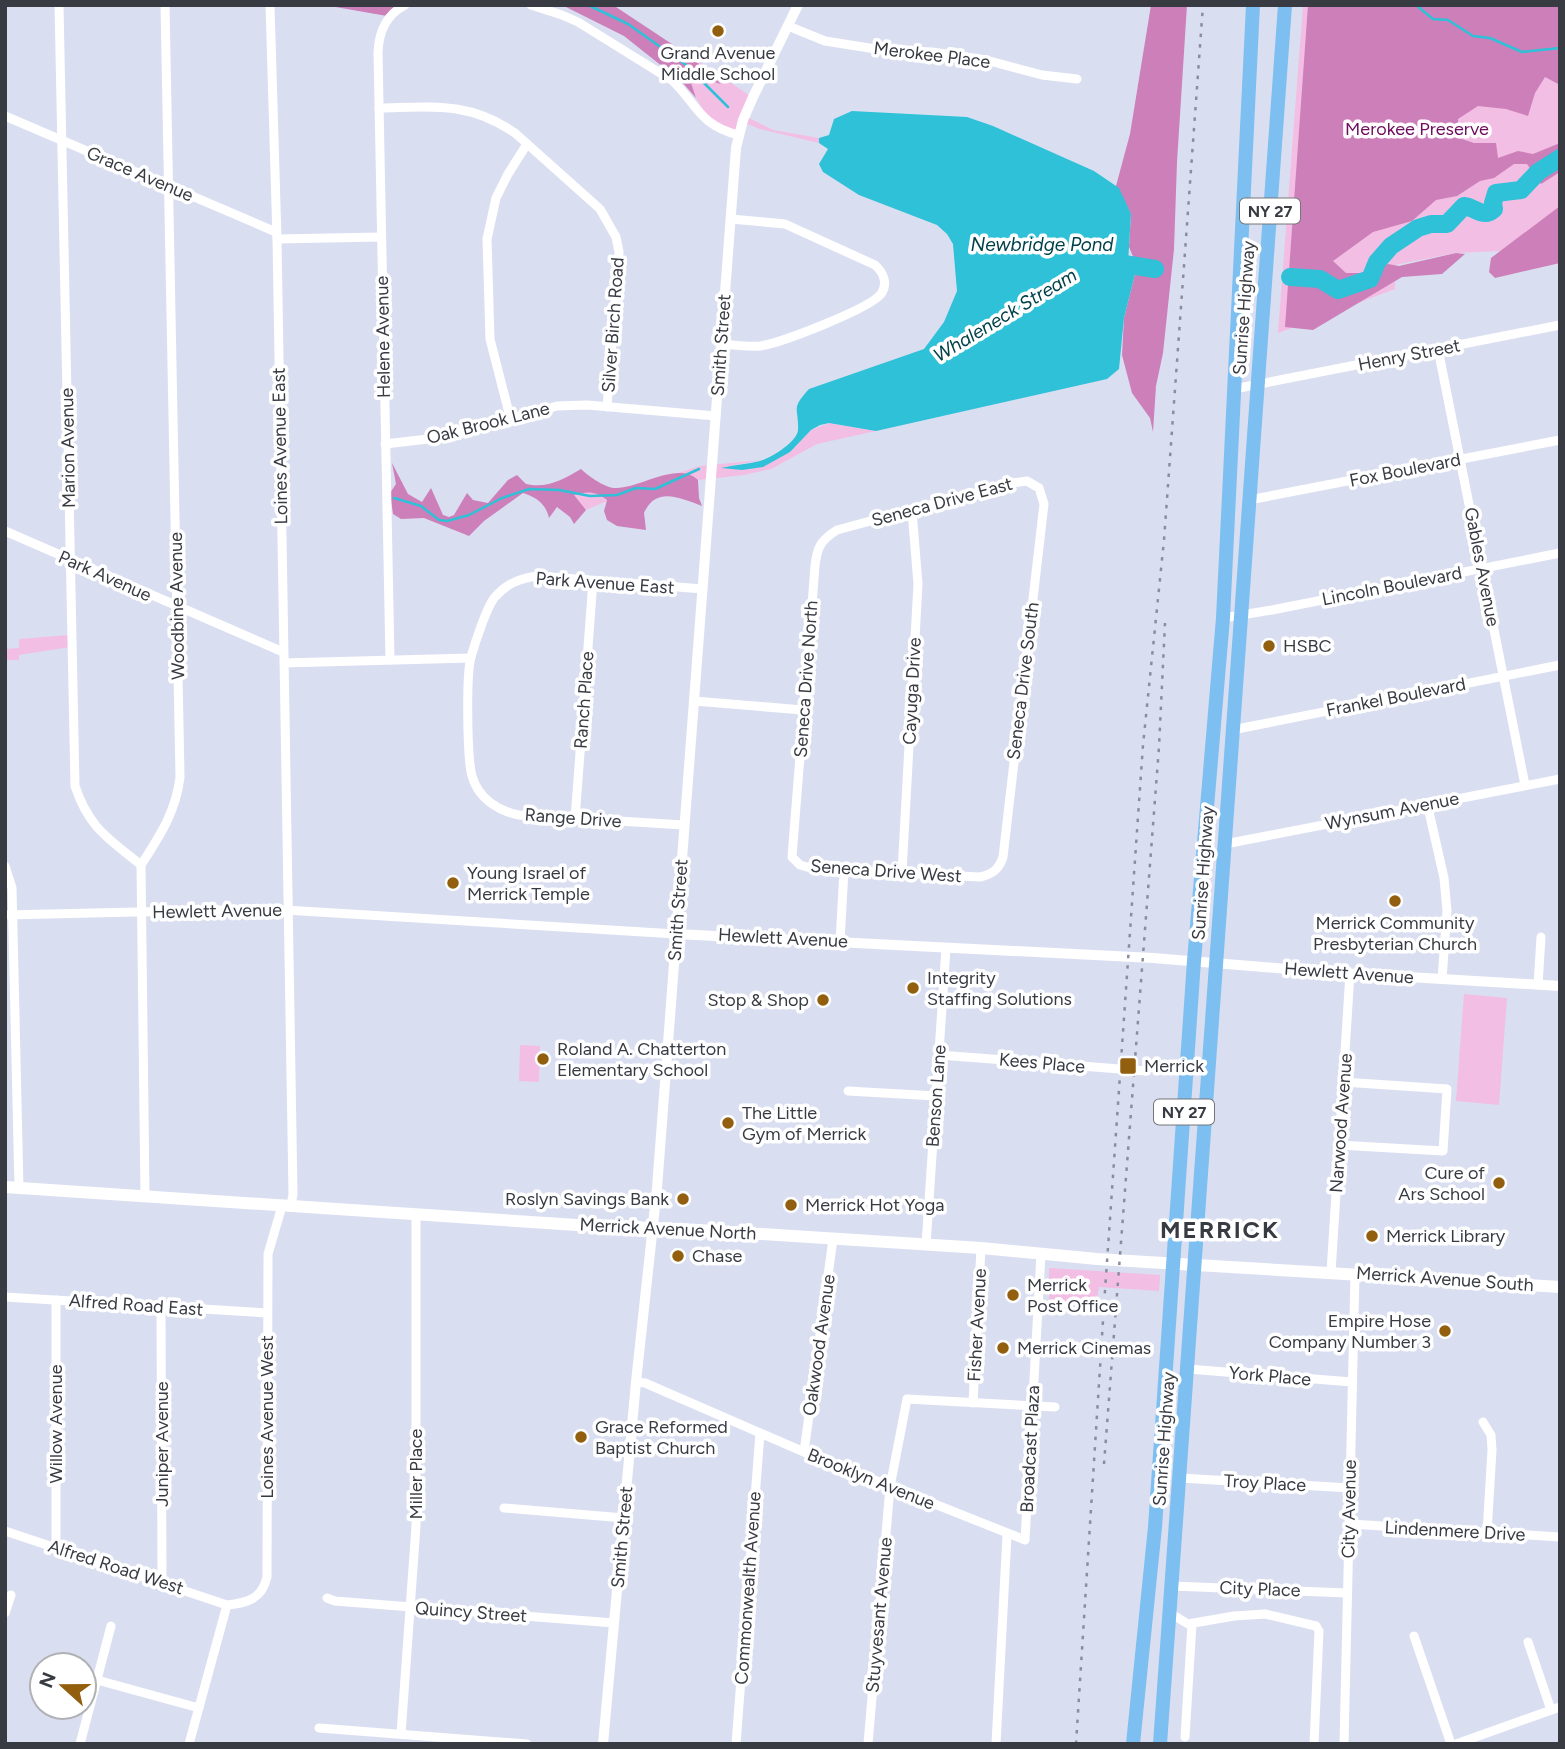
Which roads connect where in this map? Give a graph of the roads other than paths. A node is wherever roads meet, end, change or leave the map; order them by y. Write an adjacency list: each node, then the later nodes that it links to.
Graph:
1 (59, 5): 14 (street, Marion Avenue)
2 (165, 5): 16 (street, Woodbine Avenue)
3 (270, 5): 18 (street, Loines Avenue East)
4 (405, 5): 11 (street, Helene Avenue)
5 (531, 5): 13 (street)
6 (798, 5): 9 (street, Smith Street)
7 (1254, 5): 24 (highway, Sunrise Highway / NY 27)
8 (1285, 5): 23 (highway, Sunrise Highway / NY 27)
9 (788, 26): 10 (street, Merokee Place); 13 (street, Smith Street)
10 (1077, 79)
11 (379, 108): 15 (street, Silver Birch Road); 19 (street, Helene Avenue)
12 (5, 116): 14 (street, Grace Avenue)
13 (738, 135): 17 (street, Smith Street)
14 (63, 140): 16 (street, Grace Avenue); 37 (street, Marion Avenue)
15 (527, 144): 25 (street, Silver Birch Road); 27 (street)
16 (169, 186): 18 (street, Grace Avenue); 41 (street, Woodbine Avenue)
17 (731, 219): 21 (street, Smith Street); 21 (street)
18 (276, 236): 19 (street, Grace Avenue); 44 (street, Loines Avenue East)
19 (382, 237): 29 (street, Helene Avenue)
20 (1560, 325): 22 (street, Henry Street)
21 (721, 344): 26 (street, Smith Street)
22 (1438, 349): 23 (street, Henry Street); 30 (street, Gables Avenue)
23 (1257, 385): 24 (street, Henry Street); 32 (highway, Sunrise Highway / NY 27)
24 (1234, 389): 43 (highway, Sunrise Highway / NY 27)
25 (607, 407): 26 (street, Oak Brook Lane); 27 (street, Oak Brook Lane)
26 (716, 416): 40 (street, Smith Street)
27 (510, 417): 29 (street, Oak Brook Lane)
28 (1560, 440): 30 (street, Fox Boulevard)
29 (385, 444): 46 (street, Helene Avenue)
30 (1460, 459): 32 (street, Fox Boulevard); 38 (street, Gables Avenue)
31 (1042, 495): 33 (street, Seneca Drive East); 62 (street, Seneca Drive South)
32 (1250, 500): 42 (highway, Sunrise Highway / NY 27)
33 (912, 511): 34 (street, Seneca Drive East); 64 (street, Cayuga Drive)
34 (837, 530): 51 (street, Seneca Drive North)
35 (5, 531): 37 (street, Park Avenue)
36 (1560, 553): 38 (street, Lincoln Boulevard)
37 (70, 560): 41 (street, Park Avenue); 60 (street, Marion Avenue)
38 (1482, 568): 42 (street, Lincoln Boulevard); 49 (street, Gables Avenue)
39 (593, 581): 40 (street, Park Avenue East); 45 (street, Park Avenue East); 56 (street, Ranch Place)
40 (703, 589): 50 (street, Smith Street)
41 (177, 607): 44 (street, Park Avenue); 60 (street, Woodbine Avenue)
42 (1241, 615): 43 (street, Lincoln Boulevard); 52 (highway, Sunrise Highway / NY 27)
43 (1223, 618): 72 (highway, Sunrise Highway / NY 27)
44 (284, 652): 47 (street, Loines Avenue East)
45 (471, 658): 46 (street); 56 (street, Range Drive)
46 (390, 660): 47 (street)
47 (284, 663): 65 (street)
48 (1560, 665): 49 (street, Frankel Boulevard)
49 (1504, 676): 52 (street, Frankel Boulevard); 54 (street, Gables Avenue)
50 (694, 701): 51 (street); 57 (street, Smith Street)
51 (803, 710): 58 (street, Seneca Drive North)
52 (1233, 730): 59 (highway, Sunrise Highway / NY 27)
53 (1560, 779): 54 (street, Wynsum Avenue)
54 (1525, 785): 55 (street, Wynsum Avenue)
55 (1427, 803): 59 (street, Wynsum Avenue); 75 (street)
56 (575, 819): 57 (street, Range Drive)
57 (684, 825): 68 (street, Smith Street)
58 (794, 837): 63 (street, Seneca Drive West)
59 (1225, 844): 73 (highway, Sunrise Highway / NY 27)
60 (141, 865): 66 (street)
61 (5, 866): 67 (street)
62 (1000, 866): 64 (street, Seneca Drive West)
63 (844, 870): 64 (street, Seneca Drive West); 70 (street)
64 (902, 873)
65 (288, 910): 66 (street, Hewlett Avenue); 68 (street, Hewlett Avenue); 86 (street, Loines Avenue West)
66 (140, 912): 67 (street, Hewlett Avenue); 85 (street)
67 (9, 915): 84 (street)
68 (676, 934): 70 (street, Hewlett Avenue); 88 (street, Smith Street)
69 (1541, 937): 76 (street)
70 (841, 942): 71 (street, Hewlett Avenue)
71 (946, 948): 72 (street, Hewlett Avenue); 78 (street, Benson Lane)
72 (1194, 961): 73 (street, Hewlett Avenue); 93 (highway, Sunrise Highway / NY 27)
73 (1216, 964): 74 (street, Hewlett Avenue); 94 (highway, Sunrise Highway / NY 27)
74 (1350, 973): 75 (street, Hewlett Avenue); 80 (street, Narwood Avenue)
75 (1442, 979): 76 (street, Hewlett Avenue)
76 (1538, 985): 77 (street, Hewlett Avenue)
77 (1560, 986)
78 (939, 1055): 79 (street, Kees Place); 82 (street, Benson Lane)
79 (1146, 1071)
80 (1343, 1082): 83 (street, Narwood Avenue); 83 (street)
81 (848, 1091): 82 (street)
82 (936, 1096): 90 (street, Benson Lane)
83 (1339, 1145): 95 (street, Narwood Avenue)
84 (12, 1188): 85 (main road, Merrick Avenue North)
85 (145, 1196): 86 (main road, Merrick Avenue North)
86 (286, 1206): 87 (main road, Merrick Avenue North); 101 (street, Loines Avenue West)
87 (416, 1214): 88 (main road, Merrick Avenue North); 128 (street, Miller Place)
88 (653, 1228): 89 (main road, Merrick Avenue North); 103 (street, Smith Street)
89 (833, 1239): 90 (main road, Merrick Avenue North); 110 (street, Oakwood Avenue)
90 (926, 1245): 91 (main road, Merrick Avenue North)
91 (981, 1248): 92 (main road, Merrick Avenue North); 105 (street, Fisher Avenue)
92 (1041, 1254): 93 (main road, Merrick Avenue North); 106 (street, Broadcast Plaza)
93 (1174, 1263): 94 (main road, Merrick Avenue North); 151 (highway, Sunrise Highway / NY 27)
94 (1196, 1264): 95 (main road, Merrick Avenue North); 102 (highway, Sunrise Highway / NY 27)
95 (1331, 1272): 96 (main road, Merrick Avenue South)
96 (1355, 1274): 97 (main road, Merrick Avenue South); 104 (street, City Avenue)
97 (1560, 1287)
98 (5, 1297): 99 (street, Alfred Road East)
99 (57, 1300): 100 (street, Alfred Road East); 121 (street, Willow Avenue)
100 (162, 1306): 101 (street, Alfred Road East); 122 (street, Juniper Avenue)
101 (267, 1313): 127 (street, Loines Avenue West)
102 (1188, 1369): 104 (street, York Place); 111 (highway, Sunrise Highway / NY 27)
103 (636, 1382): 109 (street, Brooklyn Avenue); 115 (street, Smith Street)
104 (1352, 1382): 113 (street, City Avenue)
105 (973, 1403): 106 (street); 112 (street, Stuyvesant Avenue)
106 (1033, 1407): 107 (street); 119 (street, Broadcast Plaza)
107 (1055, 1407)
108 (1483, 1422): 118 (street)
109 (760, 1433): 110 (street, Brooklyn Avenue); 148 (street, Commonwealth Avenue)
110 (804, 1452): 112 (street, Brooklyn Avenue)
111 (1181, 1478): 113 (street, Troy Place); 123 (highway, Sunrise Highway / NY 27)
112 (890, 1487): 119 (street, Brooklyn Avenue); 149 (street, Stuyvesant Avenue)
113 (1350, 1488): 116 (street, City Avenue)
114 (504, 1508): 115 (street)
115 (624, 1518): 131 (street, Smith Street)
116 (1350, 1524): 118 (street, Lindenmere Drive); 124 (street, City Avenue)
117 (5, 1531): 121 (street, Alfred Road West)
118 (1487, 1533): 120 (street, Lindenmere Drive)
119 (1007, 1535): 150 (street)
120 (1560, 1537)
121 (56, 1547): 122 (street, Alfred Road West)
122 (162, 1582): 127 (street, Alfred Road West)
123 (1172, 1586): 124 (street, City Place); 130 (highway, Sunrise Highway / NY 27)
124 (1347, 1593): 154 (street, City Avenue)
125 (11, 1595): 129 (street)
126 (327, 1598): 128 (street, Quincy Street)
127 (227, 1605): 138 (street)
128 (411, 1607): 131 (street, Quincy Street); 142 (street, Miller Place)
129 (5, 1613)
130 (1170, 1613): 132 (street); 152 (highway, Sunrise Highway / NY 27)
131 (614, 1623): 147 (street, Smith Street)
132 (1192, 1624): 143 (street); 153 (street)
133 (111, 1626): 136 (street)
134 (1414, 1636): 155 (street)
135 (1528, 1642): 139 (street)
136 (98, 1676)
137 (98, 1680): 138 (street)
138 (199, 1708): 145 (street)
139 (1555, 1709): 155 (street)
140 (86, 1721): 144 (street)
141 (319, 1728): 142 (street)
142 (401, 1734): 146 (street)
143 (1185, 1737)
144 (80, 1744)
145 (190, 1744)
146 (527, 1744)
147 (603, 1744)
148 (736, 1744)
149 (868, 1744)
150 (996, 1744)
151 (1133, 1744)
152 (1160, 1744)
153 (1314, 1744)
154 (1344, 1744)
155 (1453, 1744)

